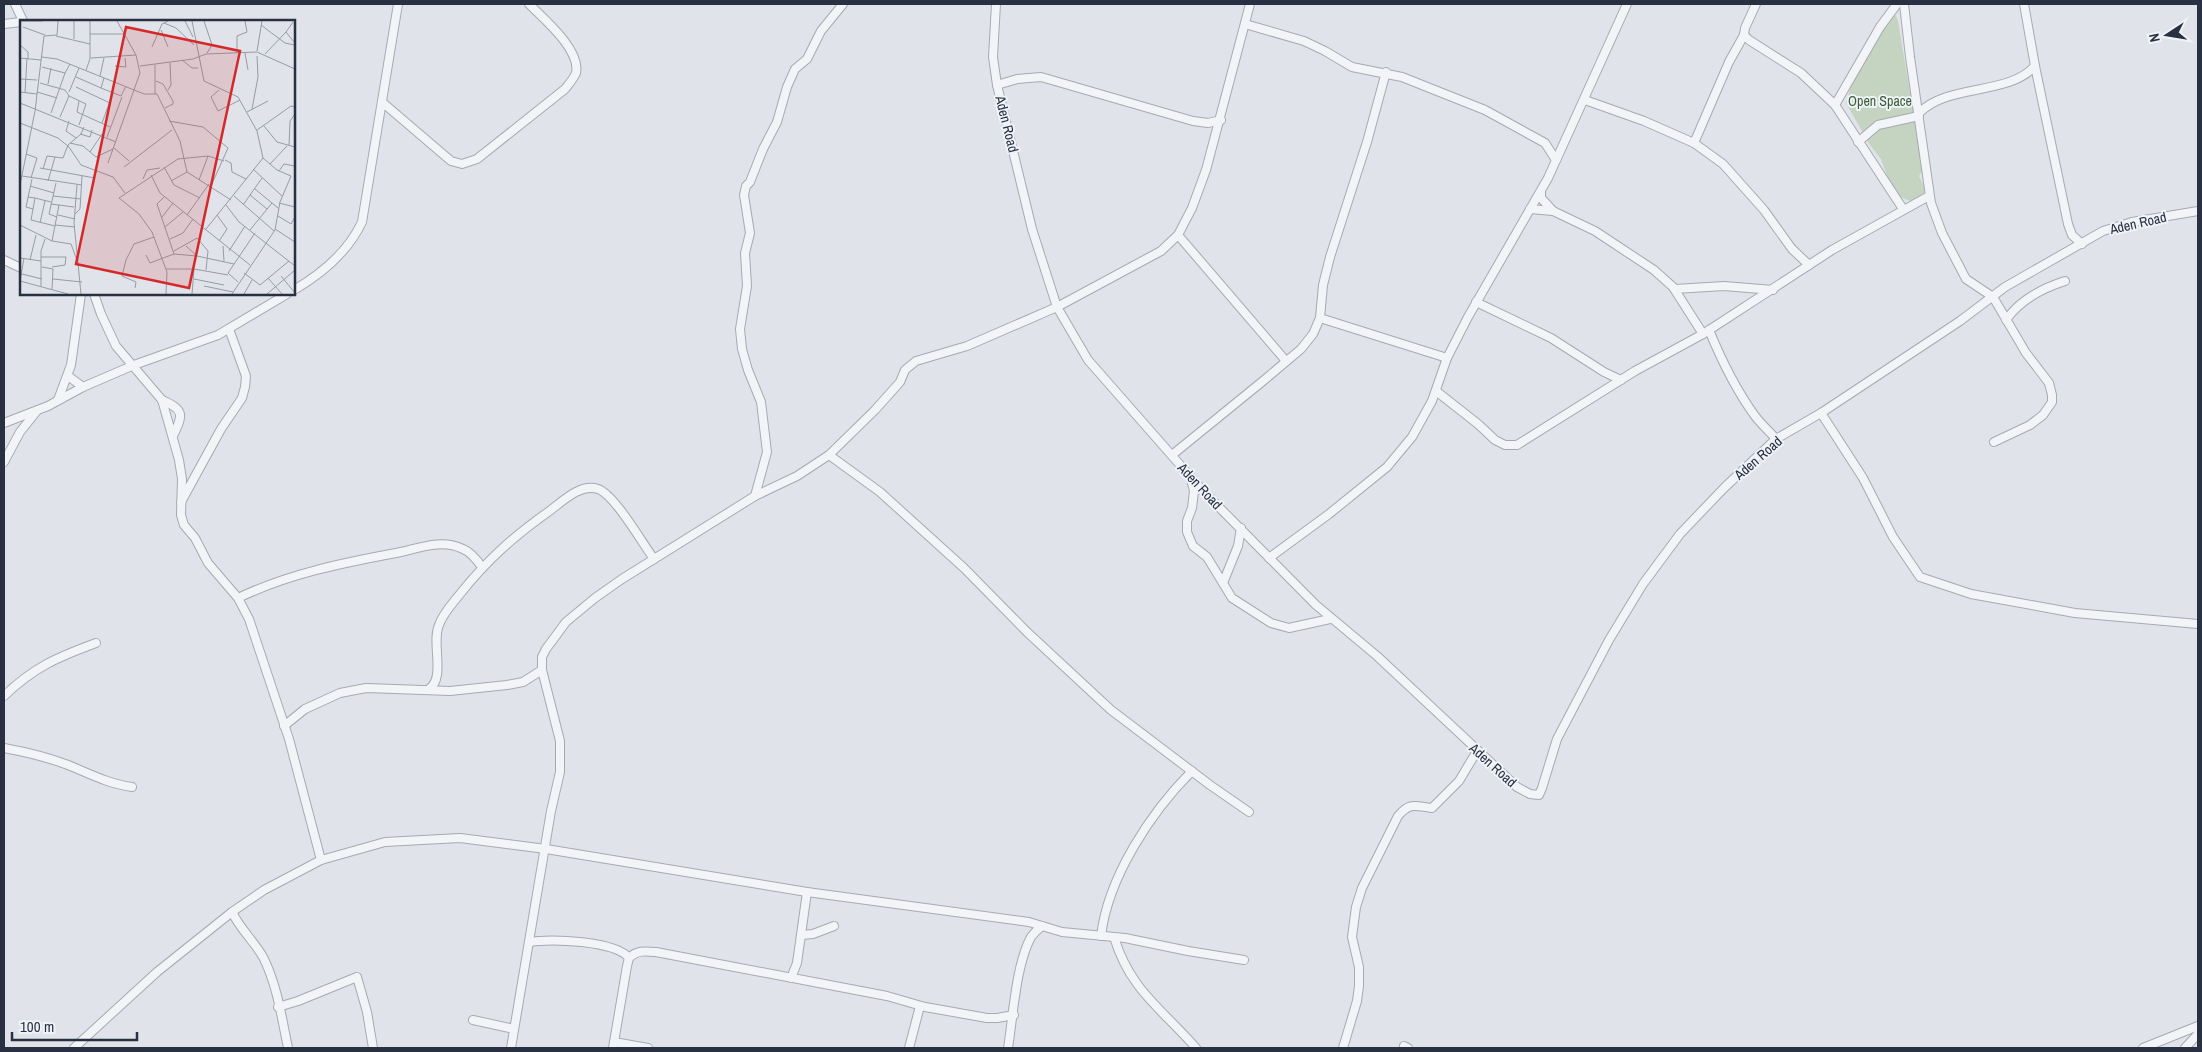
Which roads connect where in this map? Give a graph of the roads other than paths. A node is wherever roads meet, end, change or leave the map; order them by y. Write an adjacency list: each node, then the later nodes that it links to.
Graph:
1 (15, 4): 12 (street)
2 (398, 4): 21 (street)
3 (530, 4): 21 (street)
4 (844, 4): 74 (street)
5 (996, 4): 19 (street, Aden Road)
6 (1250, 4): 15 (street)
7 (1627, 4): 20 (street)
8 (1756, 4): 16 (street)
9 (1897, 4): 22 (street)
10 (1904, 4): 23 (street)
11 (2024, 4): 17 (street)
12 (21, 20)
13 (20, 22): 14 (street)
14 (4, 24)
15 (1245, 24): 18 (street); 24 (street)
16 (1744, 35): 22 (street); 27 (street)
17 (2034, 66): 23 (street); 37 (street)
18 (1386, 72): 26 (street); 51 (street)
19 (997, 85): 24 (street); 50 (street, Aden Road)
20 (1585, 100): 27 (street); 28 (street)
21 (382, 102): 42 (street)
22 (1835, 105): 25 (street)
23 (1919, 114): 25 (street); 31 (street)
24 (1221, 120): 36 (street)
25 (1858, 142): 33 (street)
26 (1545, 143): 28 (street); 29 (street)
27 (1694, 143): 39 (street)
28 (1562, 145): 29 (street)
29 (1556, 160): 30 (street)
30 (1541, 192): 32 (street); 34 (street)
31 (1929, 196): 33 (street); 48 (street)
32 (1530, 209): 34 (street); 49 (street)
33 (1903, 209): 39 (street)
34 (1553, 211): 43 (street)
35 (2198, 211): 37 (street, Aden Road)
36 (1178, 235): 50 (street); 56 (street)
37 (2082, 244): 48 (street, Aden Road)
38 (4, 260): 40 (street)
39 (1809, 266): 44 (street)
40 (20, 268)
41 (2065, 280): 52 (street)
42 (295, 289)
43 (1675, 289): 44 (street); 54 (street)
44 (1773, 290): 54 (street)
45 (81, 295): 58 (street)
46 (94, 295): 57 (street)
47 (285, 295): 53 (street)
48 (1993, 297): 52 (street); 65 (street, Aden Road)
49 (1476, 302): 55 (street); 59 (street)
50 (1057, 307): 70 (street); 71 (street, Aden Road)
51 (1320, 318): 55 (street); 56 (street)
52 (2006, 320): 69 (street)
53 (229, 328): 57 (street); 75 (street)
54 (1706, 332): 59 (street); 68 (street)
55 (1447, 358): 61 (street)
56 (1286, 361): 71 (street)
57 (134, 365): 60 (street); 63 (street)
58 (68, 376): 60 (street); 62 (street)
59 (1621, 380): 61 (street)
60 (83, 387): 62 (street)
61 (1436, 391): 77 (street)
62 (58, 400): 64 (street)
63 (162, 400): 67 (street); 67 (street)
64 (36, 412): 66 (street); 72 (street)
65 (1821, 412): 68 (street, Aden Road); 83 (street)
66 (4, 423)
67 (173, 436): 75 (street)
68 (1776, 439): 90 (street, Aden Road)
69 (1994, 442)
70 (829, 455): 74 (street); 91 (street)
71 (1172, 455): 73 (street, Aden Road)
72 (4, 462)
73 (1190, 478): 76 (street, Aden Road); 80 (street)
74 (755, 496): 78 (street)
75 (180, 504): 81 (street)
76 (1241, 528): 77 (street, Aden Road); 80 (street)
77 (1269, 558): 82 (street, Aden Road)
78 (654, 560): 79 (street); 85 (street)
79 (482, 567): 81 (street); 86 (street)
80 (1223, 583): 82 (street)
81 (238, 598): 88 (street)
82 (1330, 619): 90 (street, Aden Road)
83 (2198, 624)
84 (96, 643): 87 (street)
85 (542, 670): 86 (street); 94 (street)
86 (429, 689): 88 (street)
87 (4, 696)
88 (284, 726): 95 (street)
89 (4, 748): 92 (street)
90 (1478, 751): 123 (street)
91 (1192, 771): 93 (street); 101 (street)
92 (132, 787)
93 (1249, 812)
94 (546, 849): 95 (street); 96 (street); 103 (street)
95 (321, 860): 97 (street)
96 (807, 892): 99 (street); 100 (street)
97 (232, 912): 108 (street); 115 (street)
98 (834, 926): 100 (street)
99 (1042, 926): 101 (street); 109 (street)
100 (801, 935): 106 (street)
101 (1101, 936): 102 (street)
102 (1114, 937): 105 (street); 122 (street)
103 (530, 942): 104 (street); 112 (street)
104 (629, 958): 106 (street); 114 (street)
105 (1244, 960)
106 (791, 978): 107 (street)
107 (920, 1006): 109 (street); 120 (street)
108 (278, 1007): 116 (street); 117 (street)
109 (1014, 1015): 121 (street)
110 (473, 1020): 112 (street)
111 (2198, 1026): 124 (street)
112 (514, 1029): 118 (street)
113 (2198, 1034): 125 (street)
114 (613, 1045): 119 (street)
115 (74, 1048)
116 (288, 1048)
117 (373, 1048)
118 (511, 1048)
119 (648, 1048)
120 (910, 1048)
121 (1008, 1048)
122 (1196, 1048)
123 (1343, 1048)
124 (2143, 1048)
125 (2185, 1048)

